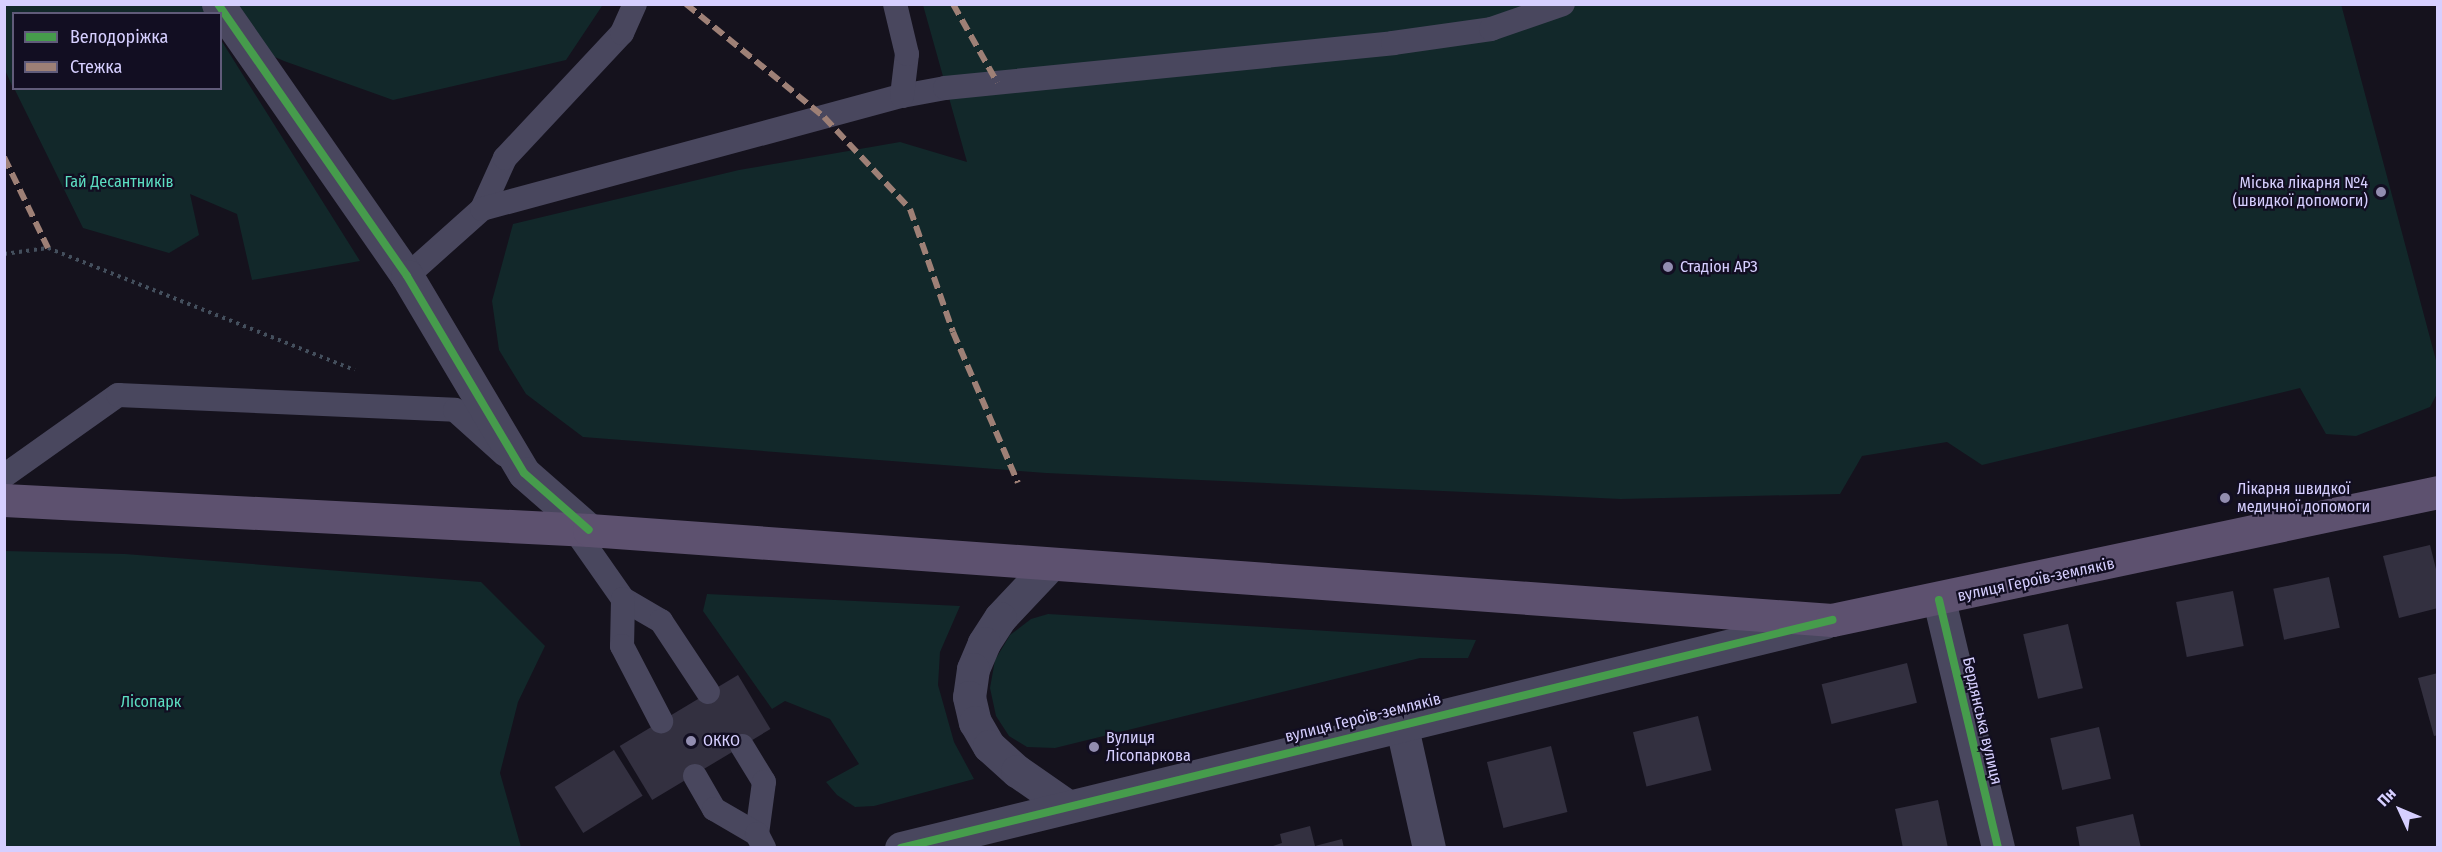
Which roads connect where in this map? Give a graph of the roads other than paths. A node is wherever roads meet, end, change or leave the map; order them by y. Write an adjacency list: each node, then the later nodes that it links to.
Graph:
1 (218, 4): 7 (street)
2 (635, 4): 6 (lane)
3 (895, 4): 5 (lane)
4 (1563, 4): 5 (lane)
5 (902, 96): 6 (lane)
6 (482, 209): 7 (lane)
7 (407, 276): 8 (street)
8 (524, 473): 9 (lane); 12 (street)
9 (4, 476)
10 (2438, 492): 15 (main road, вулиця Героїв-земляків)
11 (4, 500): 12 (main road)
12 (581, 530): 13 (main road); 14 (lane)
13 (1049, 566): 16 (main road); 22 (street)
14 (623, 599): 17 (lane); 18 (lane)
15 (1939, 600): 16 (main road, вулиця Героїв-земляків); 26 (street, Бердянська вулиця)
16 (1832, 620): 19 (street, вулиця Героїв-земляків)
17 (708, 692)
18 (661, 721)
19 (1401, 723): 22 (street, вулиця Героїв-земляків); 25 (street)
20 (742, 746): 23 (lane)
21 (695, 776): 23 (lane)
22 (1066, 804): 24 (street, вулиця Героїв-земляків)
23 (760, 841)
24 (901, 848)
25 (1429, 848)
26 (1998, 848)

